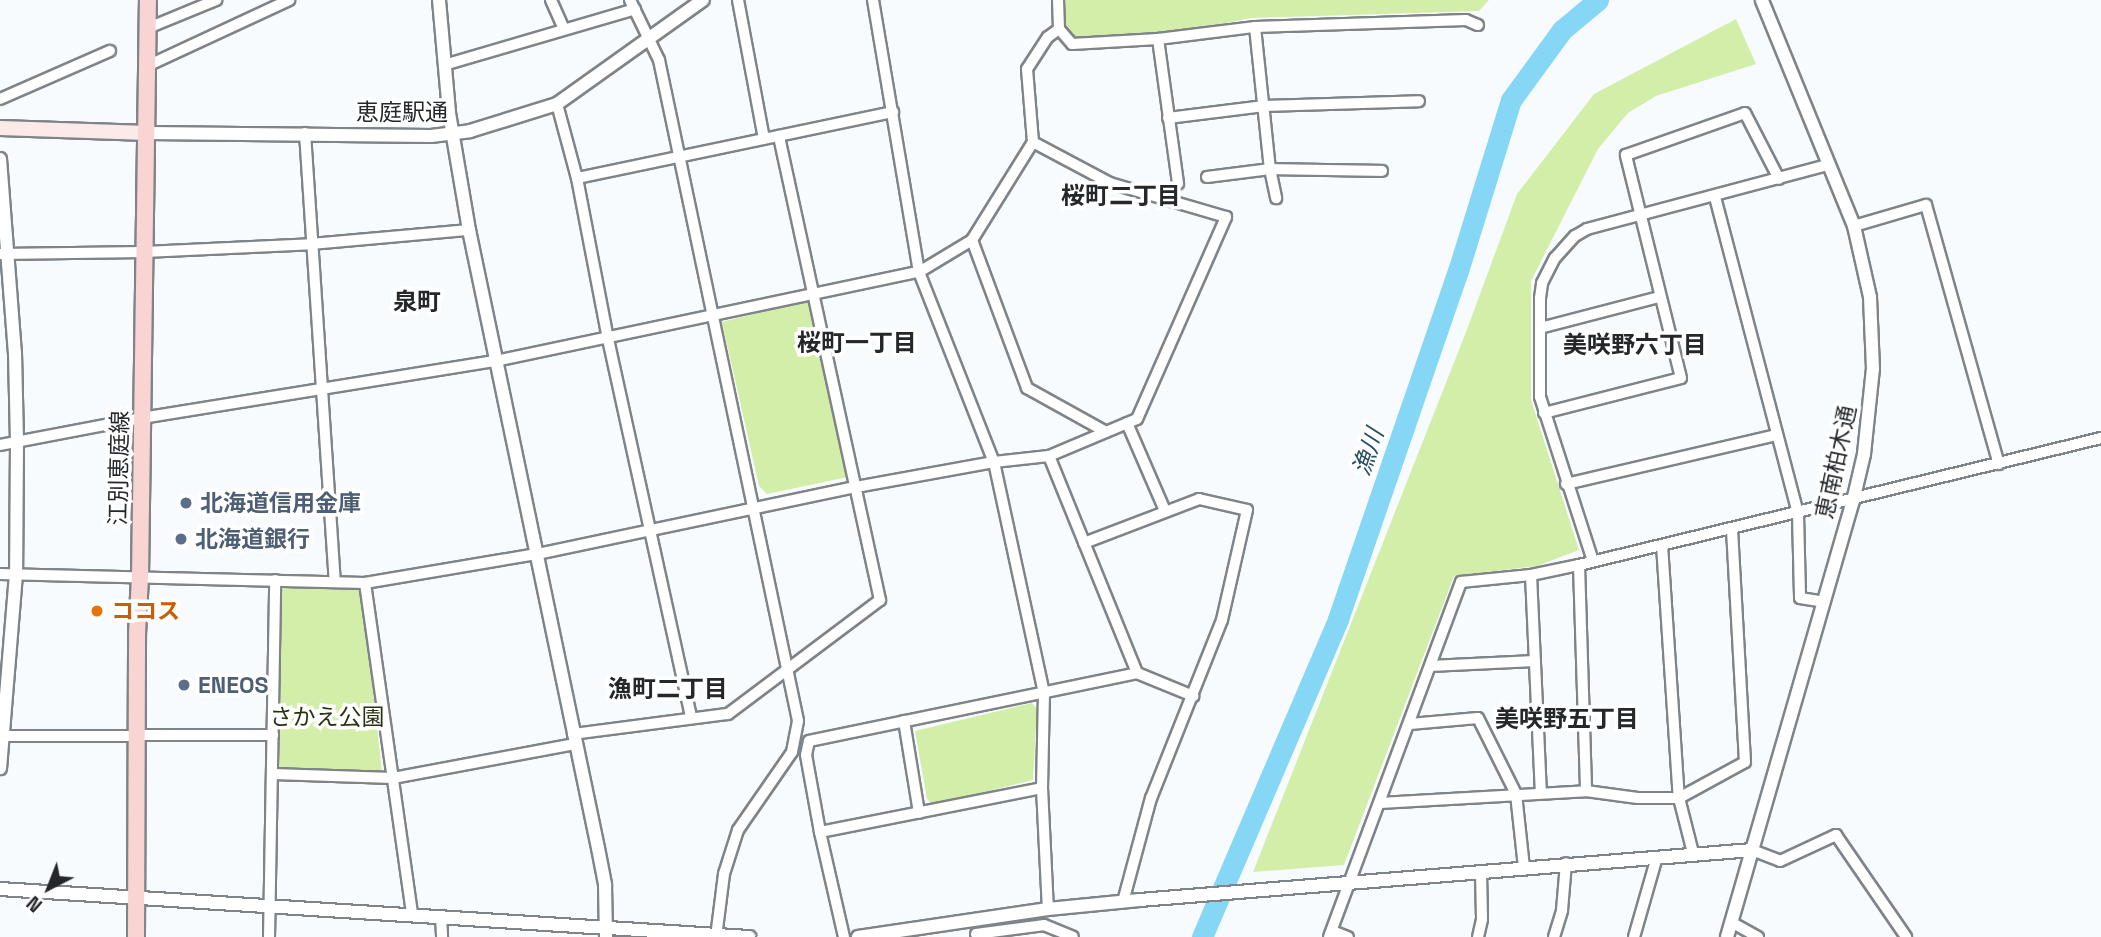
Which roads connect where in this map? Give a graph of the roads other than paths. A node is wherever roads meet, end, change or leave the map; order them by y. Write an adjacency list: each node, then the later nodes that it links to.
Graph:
1 (148, 0): 14 (main road, 江別恵庭線)
2 (216, 0): 14 (street)
3 (289, 0): 21 (street)
4 (439, 0): 20 (street)
5 (551, 0): 15 (street)
6 (703, 0): 17 (street, 恵庭駅通)
7 (738, 0): 33 (street)
8 (873, 0): 26 (street)
9 (1058, 0): 16 (street)
10 (1762, 0): 37 (street, 恵南柏木通)
11 (632, 4): 15 (street); 17 (street)
12 (1478, 25): 13 (street)
13 (1255, 27): 18 (street); 25 (street)
14 (148, 28): 21 (main road, 江別恵庭線)
15 (564, 29): 20 (street)
16 (1059, 29): 18 (street); 34 (street)
17 (648, 40): 24 (street, 恵庭駅通); 35 (street)
18 (1158, 40): 27 (street)
19 (110, 51): 22 (street)
20 (444, 65): 31 (street)
21 (147, 66): 29 (main road, 江別恵庭線)
22 (0, 99)
23 (1419, 102): 25 (street)
24 (557, 104): 31 (street, 恵庭駅通); 41 (street)
25 (1264, 107): 27 (street); 38 (street)
26 (893, 112): 32 (street); 53 (street)
27 (1168, 118): 43 (street)
28 (0, 128): 29 (main road)
29 (148, 133): 30 (street, 恵庭駅通); 51 (main road, 江別恵庭線)
30 (305, 133): 31 (street, 恵庭駅通); 50 (street)
31 (453, 135): 48 (street)
32 (779, 135): 33 (street); 54 (street)
33 (764, 139): 35 (street)
34 (1033, 142): 49 (street); 63 (street)
35 (681, 156): 41 (street); 56 (street)
36 (0, 159): 52 (street)
37 (1828, 165): 42 (street); 47 (street, 恵南柏木通)
38 (1270, 169): 39 (street); 40 (street); 45 (street)
39 (1382, 171)
40 (1207, 177)
41 (577, 178): 58 (street)
42 (1779, 179): 44 (street); 46 (street)
43 (1178, 184)
44 (1715, 197): 46 (street); 65 (street)
45 (1276, 198)
46 (1640, 216): 55 (street); 57 (street)
47 (1854, 226): 71 (street); 74 (street, 恵南柏木通)
48 (469, 230): 50 (street); 59 (street)
49 (972, 240): 53 (street); 64 (street)
50 (311, 244): 51 (street); 60 (street)
51 (144, 252): 52 (street); 62 (main road, 江別恵庭線)
52 (4, 254): 67 (street)
53 (919, 272): 54 (street); 70 (street)
54 (813, 296): 56 (street); 73 (street)
55 (1659, 297): 57 (street); 61 (street)
56 (713, 314): 58 (street); 75 (street)
57 (1540, 328): 61 (street)
58 (608, 339): 59 (street); 78 (street)
59 (495, 361): 60 (street); 82 (street)
60 (321, 390): 62 (street); 90 (street)
61 (1544, 413): 72 (street)
62 (142, 418): 67 (street); 88 (main road, 江別恵庭線)
63 (1128, 423): 64 (street); 76 (street)
64 (1106, 432): 69 (street)
65 (1776, 435): 72 (street); 77 (street)
66 (2101, 438): 71 (street)
67 (17, 443): 68 (street); 86 (street)
68 (0, 445)
69 (1049, 456): 70 (street); 80 (street)
70 (994, 462): 73 (street); 97 (street)
71 (1999, 464): 74 (street)
72 (1566, 484): 83 (street)
73 (856, 486): 75 (street); 95 (street)
74 (1853, 501): 77 (street); 92 (street, 恵南柏木通)
75 (754, 508): 78 (street); 95 (street)
76 (1165, 511): 80 (street); 98 (street)
77 (1798, 514): 79 (street); 92 (street)
78 (651, 529): 82 (street); 99 (street)
79 (1732, 529): 81 (street); 113 (street)
80 (1084, 543): 96 (street)
81 (1662, 545): 83 (street); 113 (street)
82 (537, 554): 91 (street); 105 (street)
83 (1593, 561): 84 (street)
84 (1579, 565): 87 (street); 110 (street)
85 (0, 574): 86 (street)
86 (16, 574): 88 (street); 104 (street)
87 (1531, 575): 93 (street); 94 (street)
88 (140, 577): 89 (street); 102 (main road, 江別恵庭線)
89 (275, 580): 90 (street); 103 (street)
90 (335, 582): 91 (street)
91 (365, 583): 108 (street)
92 (1824, 601): 117 (street, 恵南柏木通)
93 (1535, 661): 94 (street); 111 (street)
94 (1430, 666): 101 (street)
95 (789, 668): 99 (street); 139 (street)
96 (1138, 673): 97 (street); 98 (street)
97 (1044, 693): 100 (street); 109 (street)
98 (1193, 696): 126 (street)
99 (691, 718): 105 (street)
100 (904, 721): 115 (street); 116 (street)
101 (1410, 724): 112 (street); 114 (street)
102 (138, 734): 103 (street); 104 (street); 125 (main road, 江別恵庭線)
103 (273, 735): 107 (street)
104 (1, 736): 106 (street)
105 (574, 739): 108 (street); 133 (street)
106 (0, 768)
107 (273, 774): 108 (street); 127 (street)
108 (393, 778): 129 (street)
109 (1042, 788): 115 (street); 128 (street)
110 (1586, 791): 111 (street); 113 (street)
111 (1541, 792): 112 (street)
112 (1516, 794): 114 (street); 121 (street)
113 (1679, 798): 118 (street)
114 (1380, 803): 123 (street)
115 (919, 813): 116 (street)
116 (820, 832): 141 (street)
117 (1752, 850): 118 (street); 132 (street, 恵南柏木通); 150 (street)
118 (1693, 853): 119 (street)
119 (1657, 857): 120 (street); 147 (street)
120 (1566, 863): 121 (street); 146 (street)
121 (1524, 867): 122 (street)
122 (1481, 872): 123 (street); 145 (street)
123 (1352, 882): 126 (street); 134 (street)
124 (0, 889): 125 (street)
125 (136, 898): 127 (street); 136 (main road, 江別恵庭線)
126 (1123, 902): 128 (street)
127 (270, 906): 129 (street); 137 (street)
128 (1048, 909): 131 (street)
129 (412, 914): 130 (street)
130 (440, 916): 133 (street); 138 (street)
131 (976, 919): 135 (street); 142 (street)
132 (1731, 922): 148 (street, 恵南柏木通); 149 (street)
133 (606, 933): 139 (street)
134 (1331, 934): 144 (street)
135 (975, 936): 143 (street)
136 (136, 937)
137 (269, 937)
138 (442, 937)
139 (716, 937): 140 (street)
140 (749, 937)
141 (844, 937)
142 (858, 937)
143 (1073, 937)
144 (1348, 937)
145 (1478, 937)
146 (1554, 937)
147 (1634, 937)
148 (1727, 937)
149 (1758, 937)
150 (1906, 937)

